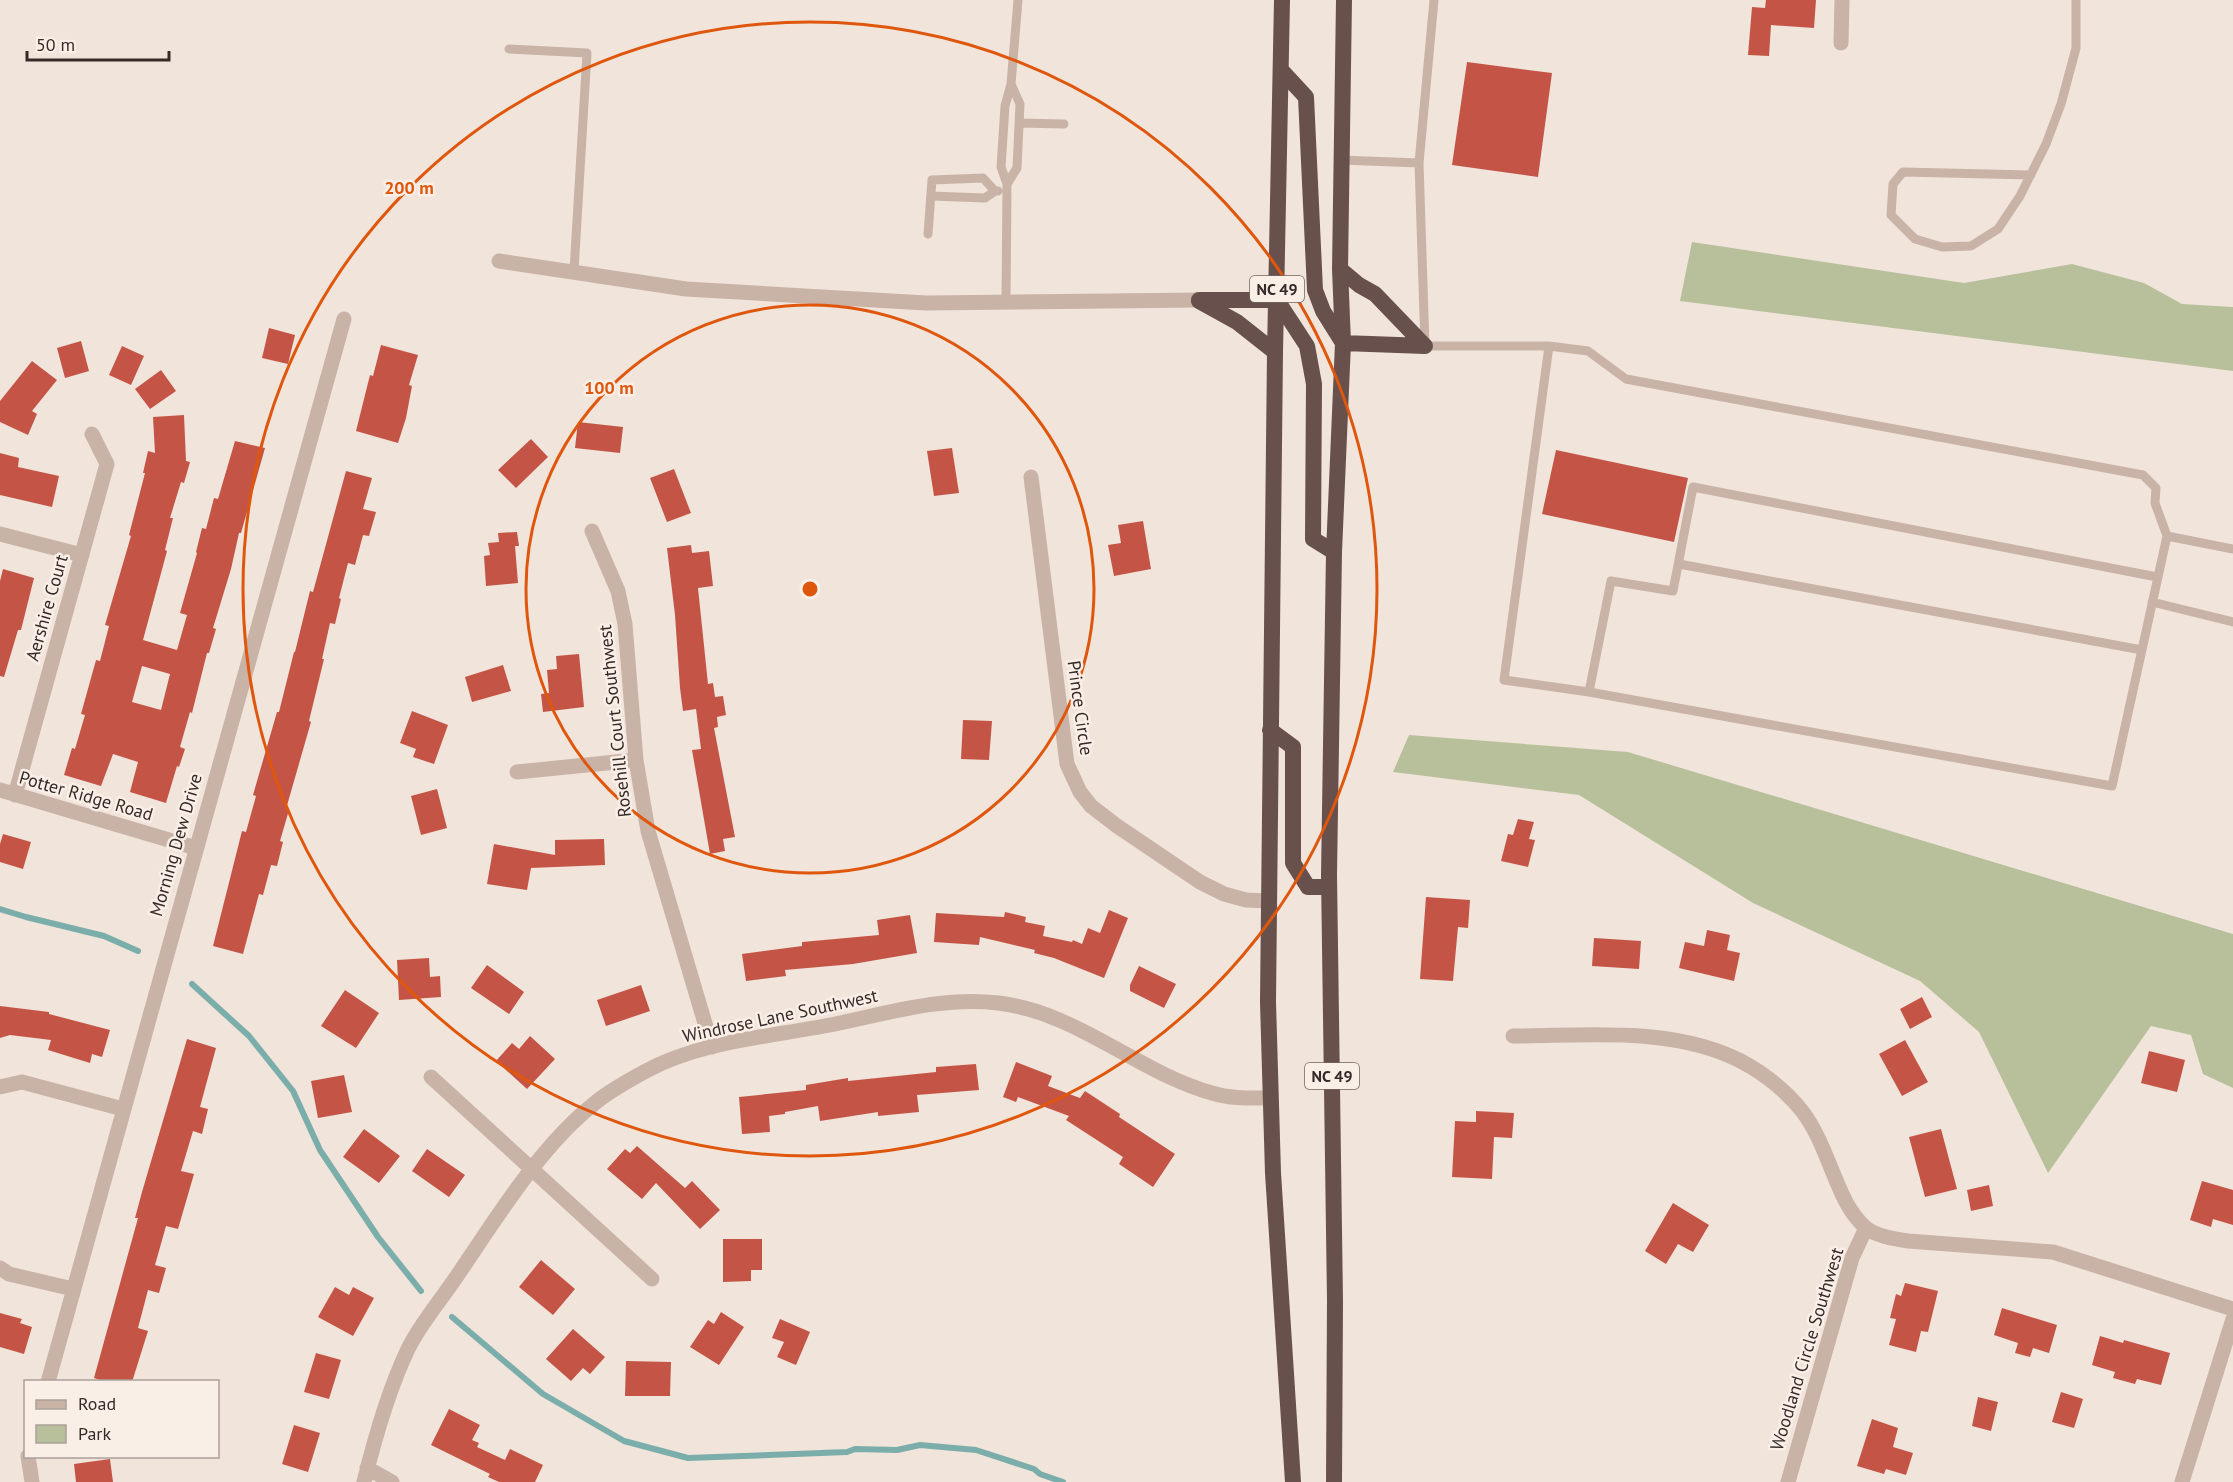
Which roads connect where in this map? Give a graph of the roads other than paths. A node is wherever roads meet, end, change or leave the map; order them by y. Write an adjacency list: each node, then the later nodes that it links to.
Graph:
1 (1018, 0): 10 (lane)
2 (1282, 0): 9 (highway, NC 49)
3 (1344, 0): 13 (highway, NC 49)
4 (1434, 0): 14 (lane)
5 (1842, 0): 7 (street)
6 (2076, 0): 15 (lane)
7 (1841, 43)
8 (509, 49): 22 (lane)
9 (1281, 70): 24 (highway, NC 49); 27 (highway)
10 (1011, 84): 11 (lane); 16 (lane)
11 (1019, 123): 12 (lane); 16 (lane)
12 (1064, 124)
13 (1341, 160): 14 (lane); 21 (highway, NC 49)
14 (1419, 163): 28 (lane)
15 (2031, 175): 15 (lane)
16 (1007, 188): 17 (lane); 25 (lane)
17 (995, 191): 18 (lane); 18 (lane)
18 (931, 196): 19 (lane)
19 (928, 234)
20 (499, 261): 22 (street)
21 (1340, 269): 27 (highway, NC 49); 28 (highway)
22 (574, 271): 25 (street)
23 (1199, 300): 24 (highway); 25 (street); 30 (highway)
24 (1277, 300): 30 (highway, NC 49); 37 (highway)
25 (1006, 303)
26 (344, 319): 49 (street, Morning Dew Drive)
27 (1343, 343): 28 (highway); 37 (highway, NC 49)
28 (1425, 346): 29 (lane)
29 (1549, 346): 35 (lane); 44 (lane)
30 (1275, 352): 45 (highway, NC 49)
31 (92, 434): 38 (street, Aershire Court)
32 (1031, 477): 51 (street, Prince Circle)
33 (592, 531): 46 (street, Rosehill Court Southwest)
34 (0, 534): 38 (street)
35 (2167, 536): 36 (lane); 40 (lane)
36 (2233, 549)
37 (1334, 552): 50 (highway, NC 49)
38 (82, 555): 48 (street, Aershire Court)
39 (1679, 564): 40 (lane); 43 (lane); 44 (lane)
40 (2157, 578): 41 (lane)
41 (2152, 602): 42 (lane); 43 (lane)
42 (2233, 622)
43 (2142, 650): 44 (lane)
44 (1589, 692)
45 (1270, 730): 50 (highway); 51 (highway, NC 49)
46 (636, 760): 47 (street); 53 (street, Rosehill Court Southwest)
47 (517, 772)
48 (7, 793): 49 (street, Potter Ridge Road)
49 (196, 848): 57 (street, Morning Dew Drive)
50 (1329, 887): 71 (highway, NC 49)
51 (1268, 901): 56 (highway, NC 49)
52 (1513, 1036): 59 (street)
53 (712, 1047): 56 (street, Windrose Lane Southwest); 58 (street, Windrose Lane Southwest)
54 (431, 1077): 58 (street)
55 (0, 1087): 57 (street)
56 (1270, 1098): 70 (highway, NC 49)
57 (123, 1109): 62 (street, Morning Dew Drive)
58 (533, 1169): 61 (street); 67 (street, Windrose Lane Southwest)
59 (1866, 1228): 63 (street); 72 (street, Woodland Circle Southwest)
60 (0, 1268): 62 (street)
61 (652, 1279)
62 (73, 1290): 65 (street, Morning Dew Drive)
63 (2233, 1309)
64 (2233, 1319): 73 (street)
65 (49, 1380)
66 (28, 1458): 68 (street)
67 (365, 1475): 69 (street)
68 (32, 1482)
69 (392, 1482)
70 (1293, 1482)
71 (1334, 1482)
72 (1788, 1482)
73 (2182, 1482)

